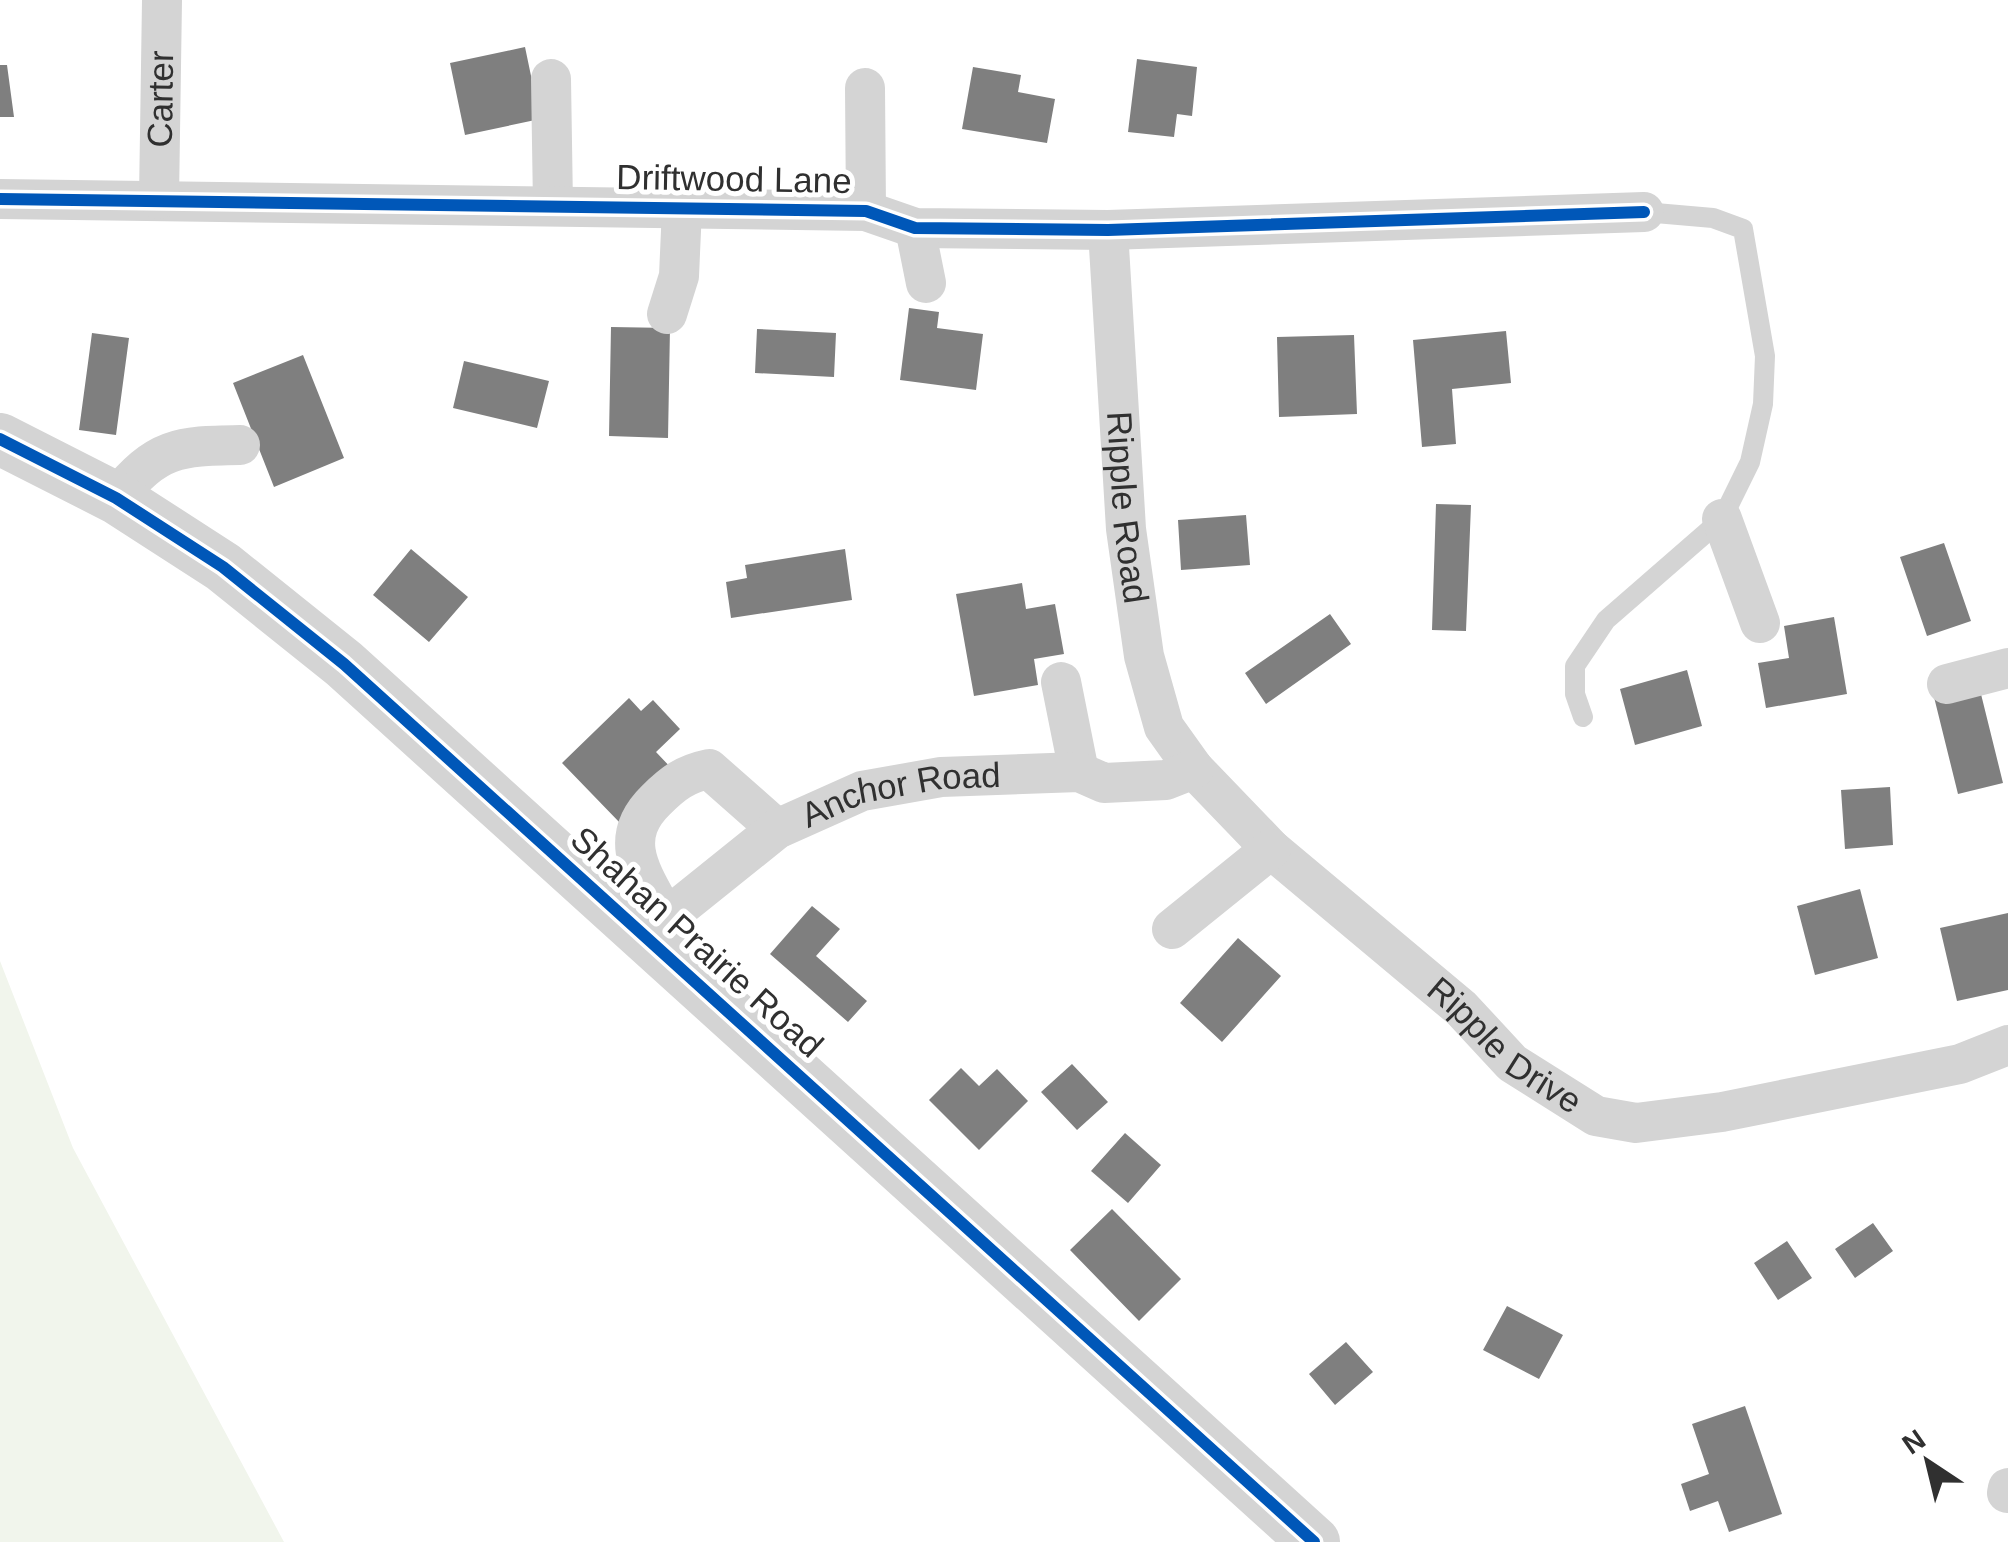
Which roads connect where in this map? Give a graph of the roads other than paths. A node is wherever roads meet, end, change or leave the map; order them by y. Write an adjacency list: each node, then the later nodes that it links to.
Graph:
1 (162, 0): 4 (street, Carter)
2 (551, 79): 6 (street)
3 (864, 88): 8 (street)
4 (159, 198): 5 (street, Driftwood Lane); 6 (street, Driftwood Lane)
5 (0, 199)
6 (554, 206): 7 (street, Driftwood Lane)
7 (682, 208): 8 (street, Driftwood Lane); 13 (street)
8 (866, 210): 10 (street, Driftwood Lane)
9 (1644, 212): 11 (street, Driftwood Lane); 17 (lane)
10 (916, 228): 11 (street, Driftwood Lane); 12 (street)
11 (1108, 230): 23 (street, Ripple Road)
12 (926, 283)
13 (667, 314)
14 (0, 439): 16 (street, Shahan Prairie Road)
15 (240, 445): 16 (street)
16 (116, 498): 27 (street, Shahan Prairie Road)
17 (1722, 519): 18 (street); 22 (lane)
18 (1760, 623)
19 (2008, 668): 21 (street)
20 (1062, 682): 24 (street)
21 (1947, 684)
22 (1584, 717)
23 (1194, 769): 24 (street, Anchor Road); 26 (street, Ripple Drive)
24 (1079, 772): 25 (street, Anchor Road)
25 (776, 830): 27 (street, Anchor Road); 27 (street)
26 (1272, 849): 28 (street); 29 (street, Ripple Drive)
27 (656, 927): 30 (street, Shahan Prairie Road)
28 (1172, 929)
29 (2008, 1045)
30 (1314, 1542)

